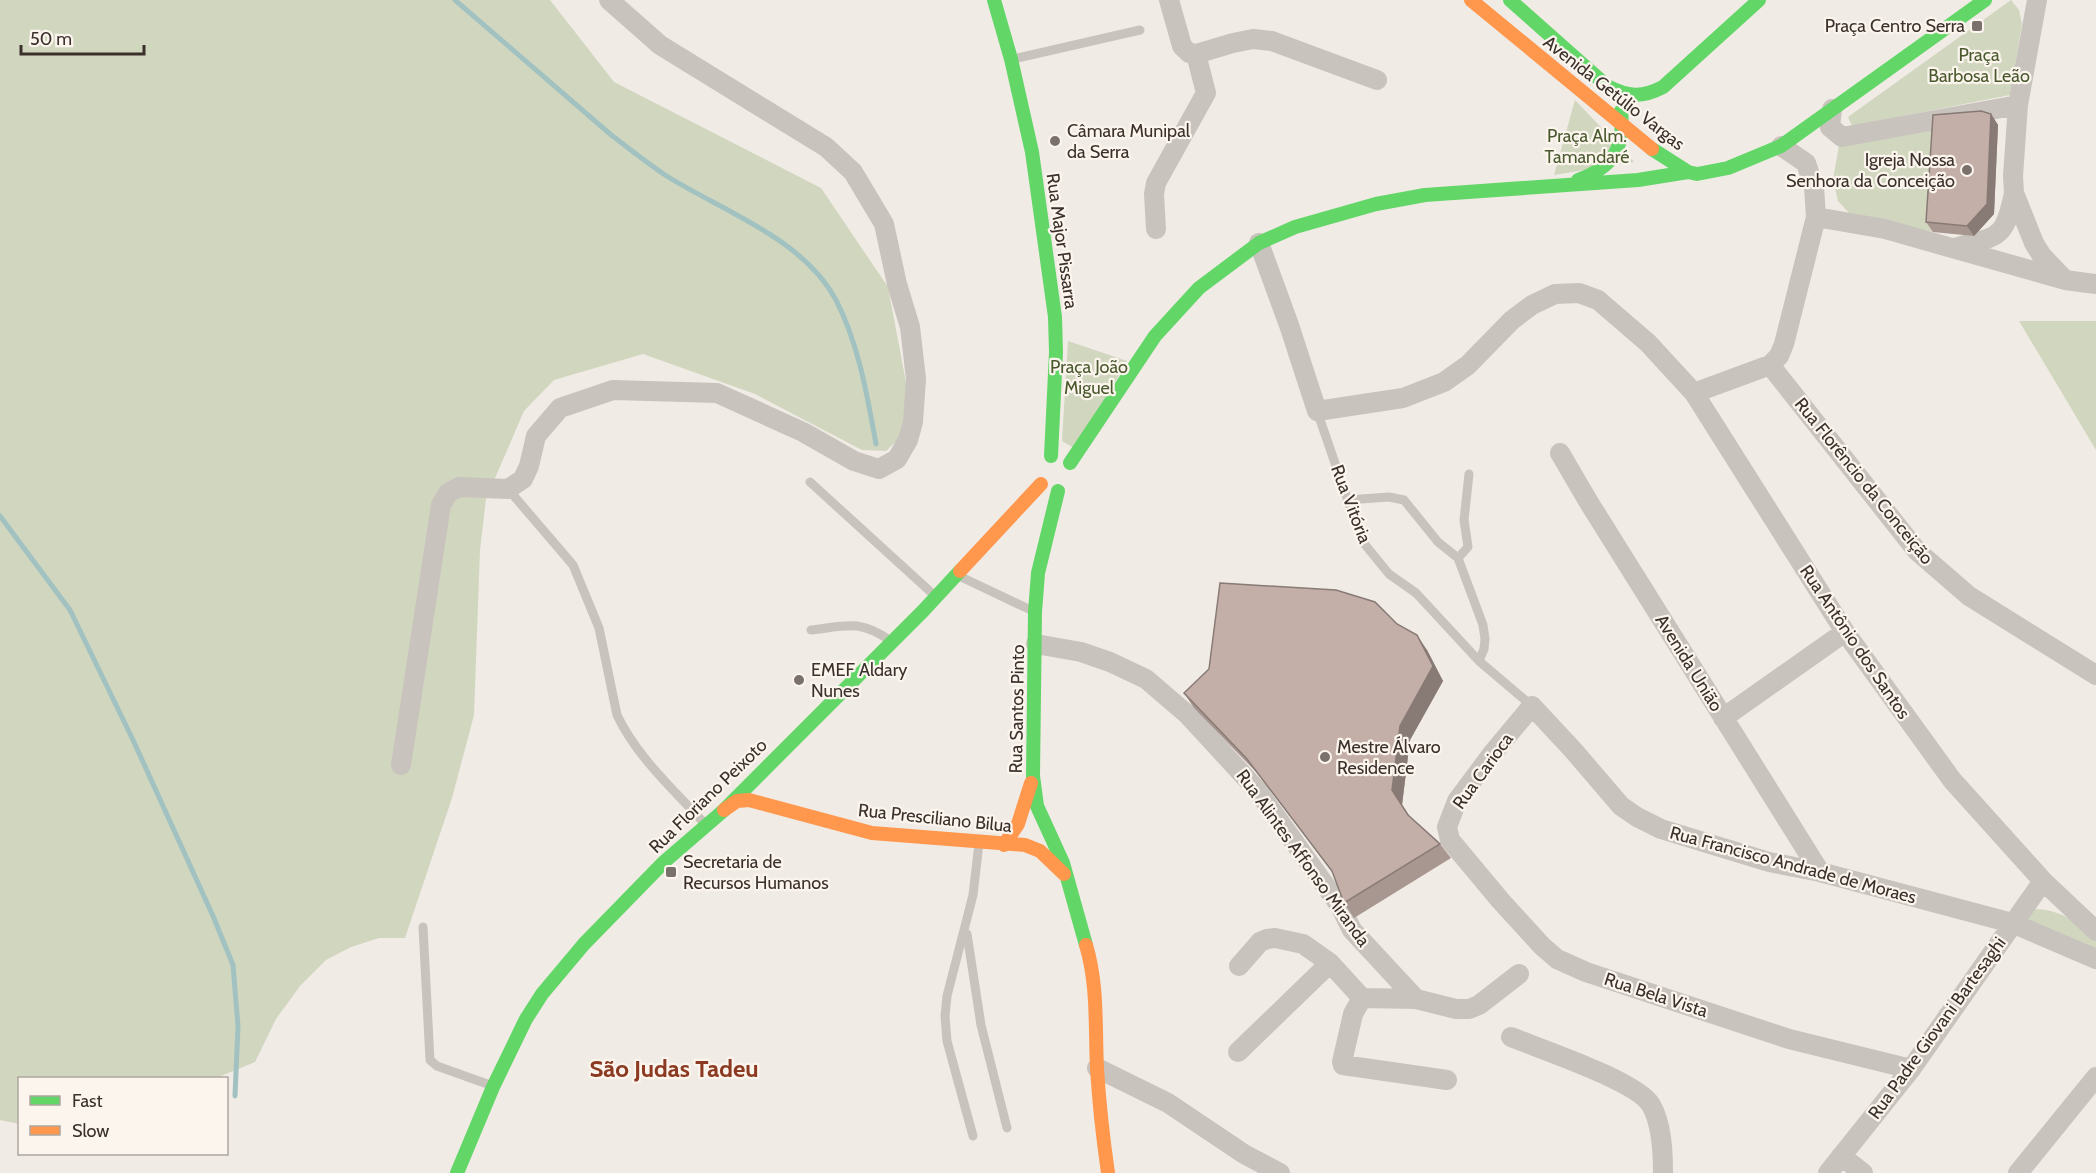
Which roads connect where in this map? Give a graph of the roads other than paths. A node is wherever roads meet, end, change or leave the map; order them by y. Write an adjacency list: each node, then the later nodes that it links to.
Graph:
1 (609, 0): 41 (street)
2 (994, 0): 11 (street, Rua Major Pissarra)
3 (1169, 0): 13 (street)
4 (1471, 0): 10 (street, Avenida Getúlio Vargas)
5 (1508, 0): 10 (street); 16 (street, Avenida Getúlio Vargas)
6 (1759, 0): 16 (street, Avenida Getúlio Vargas)
7 (1985, 0): 18 (street)
8 (2037, 0): 17 (street)
9 (1010, 7): 11 (street)
10 (1491, 17): 19 (street, Avenida Getúlio Vargas)
11 (999, 20): 14 (street, Rua Major Pissarra)
12 (1140, 30): 14 (lane)
13 (1196, 54): 15 (street); 27 (street)
14 (1011, 59): 36 (street, Rua Major Pissarra)
15 (1377, 80)
16 (1617, 92): 19 (street)
17 (2018, 105): 18 (street); 25 (street)
18 (1832, 109): 21 (street)
19 (1623, 127): 22 (street, Avenida Getúlio Vargas); 24 (street)
20 (1646, 127): 22 (street)
21 (1781, 146): 23 (street, Avenida Getúlio Vargas); 26 (street)
22 (1651, 148): 23 (street, Avenida Getúlio Vargas)
23 (1688, 172): 24 (street, Rua Santos Pinto)
24 (1570, 183): 28 (street, Rua Santos Pinto)
25 (2014, 193): 29 (street); 30 (street)
26 (1816, 217): 29 (street); 32 (street)
27 (1156, 229)
28 (1259, 243): 34 (street, Rua Vitória); 38 (street, Rua Santos Pinto)
29 (1954, 248): 30 (street)
30 (2065, 280): 31 (street)
31 (2096, 284)
32 (1770, 365): 33 (street); 52 (street, Rua Florêncio da Conceição)
33 (1694, 393): 34 (street, Rua Antônio dos Santos); 48 (street, Rua Antônio dos Santos)
34 (1317, 411): 42 (lane, Rua Vitória)
35 (1560, 453): 54 (street, Avenida União)
36 (1051, 456): 38 (street); 40 (street)
37 (1468, 474): 43 (lane)
38 (1067, 478): 40 (street); 46 (street, Rua Santos Pinto)
39 (810, 482): 45 (lane)
40 (1041, 484): 44 (street, Rua Floriano Peixoto)
41 (508, 489): 55 (street); 60 (lane)
42 (1347, 500): 43 (lane); 51 (lane, Rua Vitória)
43 (1458, 558): 51 (lane)
44 (956, 575): 45 (street, Rua Floriano Peixoto); 46 (lane)
45 (936, 596): 49 (street, Rua Floriano Peixoto)
46 (1035, 612): 50 (street, Rua Santos Pinto)
47 (811, 630): 49 (lane)
48 (1845, 632): 54 (street); 66 (street, Rua Antônio dos Santos)
49 (891, 642): 56 (street, Rua Floriano Peixoto)
50 (1036, 644): 57 (street, Rua Santos Pinto); 76 (street, Rua Alintes Affonso Miranda)
51 (1479, 661): 53 (lane, Rua Vitória)
52 (2096, 675)
53 (1532, 706): 61 (street, Rua Carioca); 64 (street, Rua Francisco Andrade de Moraes)
54 (1723, 718): 64 (street, Avenida União)
55 (401, 765)
56 (762, 770): 58 (street); 59 (street, Rua Floriano Peixoto)
57 (1034, 776): 63 (street); 65 (street, Rua Santos Pinto)
58 (772, 806): 59 (street, Rua Presciliano Bilua); 62 (street, Rua Presciliano Bilua)
59 (723, 811): 60 (street, Rua Floriano Peixoto)
60 (706, 825): 83 (street, Rua Floriano Peixoto)
61 (1450, 840): 80 (street, Rua Bela Vista)
62 (979, 843): 63 (street, Rua Presciliano Bilua); 69 (lane)
63 (1004, 845): 65 (street, Rua Presciliano Bilua)
64 (1820, 872): 67 (street, Rua Francisco Andrade de Moraes)
65 (1066, 877): 79 (street, Rua Santos Pinto)
66 (2043, 881): 67 (street, Rua Padre Giovani Bartesaghi); 70 (street, Rua Antônio dos Santos)
67 (2012, 923): 71 (street, Rua Francisco Andrade de Moraes); 80 (street, Rua Padre Giovani Bartesaghi)
68 (423, 927): 83 (lane)
69 (966, 928): 84 (lane); 85 (lane)
70 (2096, 931)
71 (2096, 959)
72 (1330, 963): 73 (street); 75 (street); 78 (street)
73 (1239, 966)
74 (1519, 974): 76 (street)
75 (1362, 998): 76 (street); 82 (street)
76 (1416, 999)
77 (1511, 1037): 90 (street)
78 (1238, 1052)
79 (1097, 1068): 88 (street, Rua Santos Pinto); 89 (street)
80 (1911, 1069): 86 (street, Rua Padre Giovani Bartesaghi)
81 (2096, 1077): 93 (street)
82 (1447, 1080)
83 (493, 1087): 87 (street, Rua Floriano Peixoto)
84 (1007, 1128)
85 (973, 1136)
86 (1841, 1156): 91 (street, Rua Padre Giovani Bartesaghi); 92 (street)
87 (462, 1171)
88 (1108, 1173)
89 (1280, 1173)
90 (1663, 1173)
91 (1828, 1173)
92 (1863, 1173)
93 (2018, 1173)

